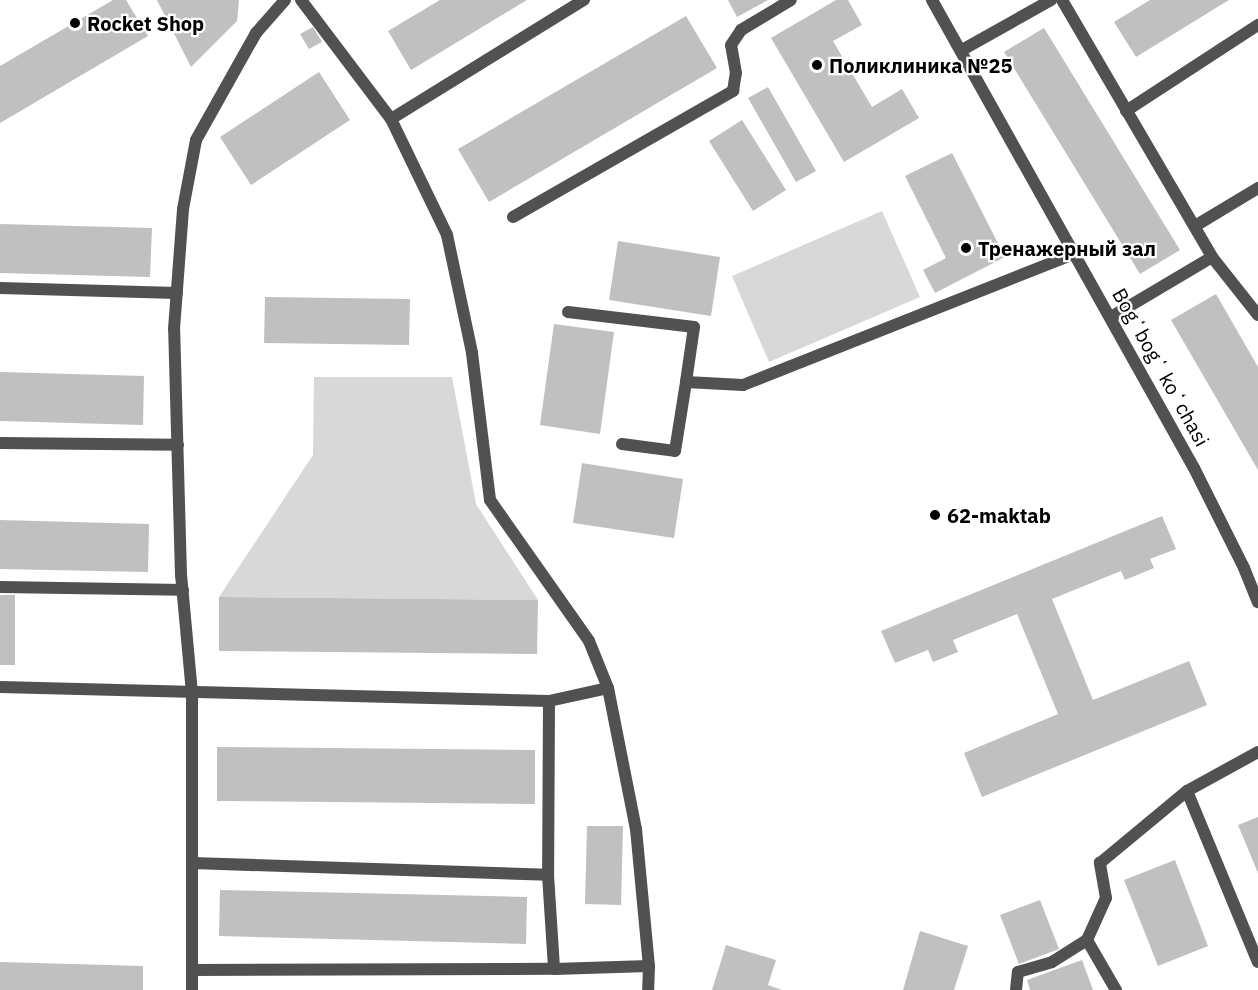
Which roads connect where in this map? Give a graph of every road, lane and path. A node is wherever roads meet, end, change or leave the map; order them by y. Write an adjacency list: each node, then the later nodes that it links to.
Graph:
1 (285, 0): 18 (street)
2 (301, 0): 11 (street)
3 (584, 0): 11 (street)
4 (790, 0): 13 (street)
5 (932, 0): 9 (street, Bogʻbogʻ koʻchasi)
6 (1051, 0): 9 (street)
7 (1062, 0): 10 (street)
8 (1258, 25): 10 (street)
9 (962, 50): 15 (street, Bogʻbogʻ koʻchasi)
10 (1126, 111): 14 (street)
11 (391, 119): 30 (street)
12 (1258, 188): 14 (street)
13 (513, 217)
14 (1195, 226): 16 (street)
15 (1076, 253): 21 (street, Bogʻbogʻ koʻchasi); 22 (street)
16 (1212, 257): 20 (street); 21 (street)
17 (0, 288): 18 (street)
18 (177, 293): 25 (street)
19 (568, 312): 22 (street)
20 (1258, 315)
21 (1111, 317): 28 (street, Bogʻbogʻ koʻchasi)
22 (686, 382): 24 (street)
23 (0, 442): 25 (street)
24 (622, 444)
25 (178, 445): 27 (street)
26 (0, 587): 27 (street)
27 (183, 590): 31 (street)
28 (1258, 602)
29 (0, 687): 31 (street)
30 (608, 688): 32 (street); 39 (street)
31 (192, 693): 32 (street); 35 (street)
32 (549, 701): 36 (street)
33 (1258, 752): 34 (street)
34 (1187, 791): 37 (street); 38 (street)
35 (192, 863): 36 (street); 41 (street)
36 (548, 875): 40 (street)
37 (1087, 940): 44 (street); 45 (street)
38 (1258, 962)
39 (649, 966): 40 (street); 43 (street)
40 (554, 969): 41 (street)
41 (192, 970): 42 (street)
42 (192, 990)
43 (648, 990)
44 (1016, 990)
45 (1116, 990)

